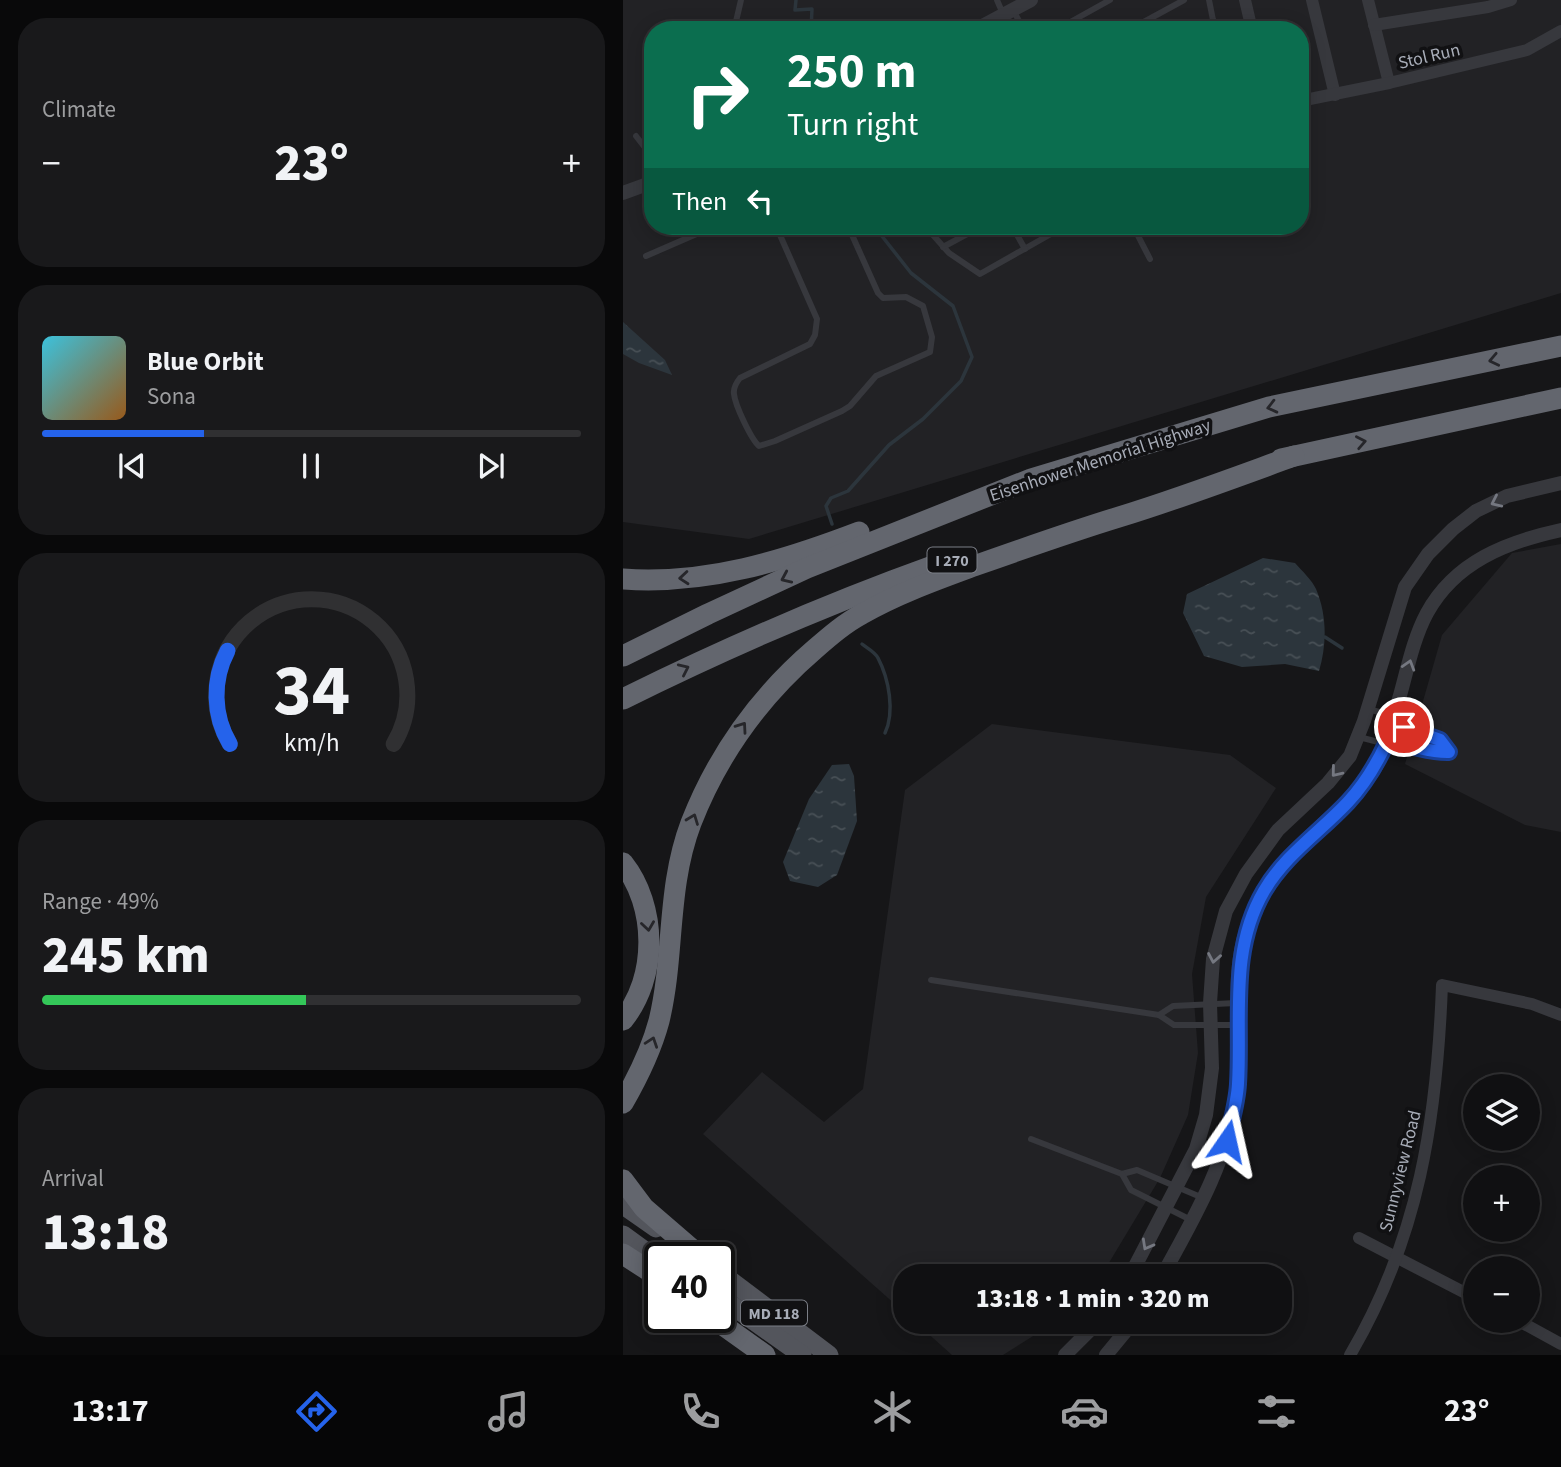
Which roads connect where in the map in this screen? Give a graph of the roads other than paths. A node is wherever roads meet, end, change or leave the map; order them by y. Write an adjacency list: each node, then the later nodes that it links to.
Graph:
1 (741, 0): 11 (lane)
2 (997, 0): 10 (lane)
3 (1110, 0): 13 (lane)
4 (1184, 0): 14 (lane)
5 (1209, 0): 15 (lane)
6 (1245, 0): 16 (street)
7 (1312, 0): 20 (street)
8 (1368, 0): 17 (street)
9 (1511, 0): 17 (street)
10 (1019, 6): 12 (street)
11 (736, 21)
12 (992, 21)
13 (1072, 21)
14 (1146, 21)
15 (1213, 21)
16 (1250, 21)
17 (1374, 25): 19 (street)
18 (1561, 31): 19 (street, Stol Run)
19 (1389, 83): 20 (street, Stol Run)
20 (1335, 95): 21 (street, Stol Run)
21 (1309, 100)
22 (636, 136): 23 (lane)
23 (644, 146)
24 (644, 185): 25 (street)
25 (623, 193)
26 (780, 235): 27 (lane)
27 (852, 235)
28 (933, 235): 34 (lane)
29 (965, 235): 34 (lane)
30 (1017, 235): 35 (lane)
31 (1049, 235): 35 (lane)
32 (1138, 235): 37 (lane)
33 (687, 236): 36 (lane)
34 (943, 247): 35 (lane)
35 (1025, 249)
36 (646, 256)
37 (1150, 259)
38 (1561, 346): 41 (highway, Eisenhower Memorial Highway / I 270, one-way to 41)
39 (1561, 398): 40 (highway, I 270, one-way to 39)
40 (1294, 456): 46 (highway, I 270, one-way to 40); 60 (highway, one-way to 40)
41 (1031, 478): 44 (highway, one-way to 44); 45 (highway, Eisenhower Memorial Highway / I 270, one-way to 45)
42 (1561, 483): 47 (street, one-way to 47)
43 (1561, 530): 48 (street, one-way to 43)
44 (623, 579)
45 (623, 656)
46 (623, 699)
47 (1368, 709): 48 (lane); 49 (street)
48 (1394, 716): 50 (street); 50 (lane)
49 (1358, 737): 50 (lane); 53 (street, one-way to 53)
50 (1386, 744): 54 (street)
51 (623, 863): 57 (highway, one-way to 57)
52 (931, 980): 55 (lane)
53 (1210, 1003): 54 (lane); 55 (lane); 58 (street)
54 (1238, 1003): 59 (street)
55 (1159, 1015): 58 (lane)
56 (1561, 1015): 75 (street, Sunnyview Road)
57 (623, 1020)
58 (1210, 1025): 59 (lane); 64 (street)
59 (1238, 1025): 65 (street)
60 (623, 1103)
61 (1031, 1139): 62 (lane)
62 (1122, 1174): 64 (lane); 67 (lane)
63 (623, 1180): 72 (highway)
64 (1177, 1186): 65 (lane); 67 (street)
65 (1203, 1198): 68 (street)
66 (623, 1205): 71 (main road)
67 (1167, 1209): 68 (lane); 76 (street, one-way to 76)
68 (1193, 1221): 77 (street)
69 (623, 1235): 73 (main road)
70 (1359, 1238): 75 (street)
71 (677, 1242)
72 (683, 1242)
73 (644, 1250)
74 (623, 1254): 78 (highway)
75 (1397, 1257): 80 (street); 94 (street, Sunnyview Road)
76 (1137, 1264)
77 (1169, 1264)
78 (644, 1268)
79 (735, 1284): 91 (main road, MD 118)
80 (1463, 1292)
81 (735, 1307): 90 (main road)
82 (735, 1320): 89 (main road, MD 118)
83 (1540, 1332): 87 (street)
84 (734, 1333): 88 (highway)
85 (1086, 1334): 92 (street)
86 (1123, 1334): 93 (street)
87 (1561, 1343)
88 (765, 1355)
89 (779, 1355)
90 (802, 1355)
91 (829, 1355)
92 (1065, 1355)
93 (1106, 1355)
94 (1350, 1355)

